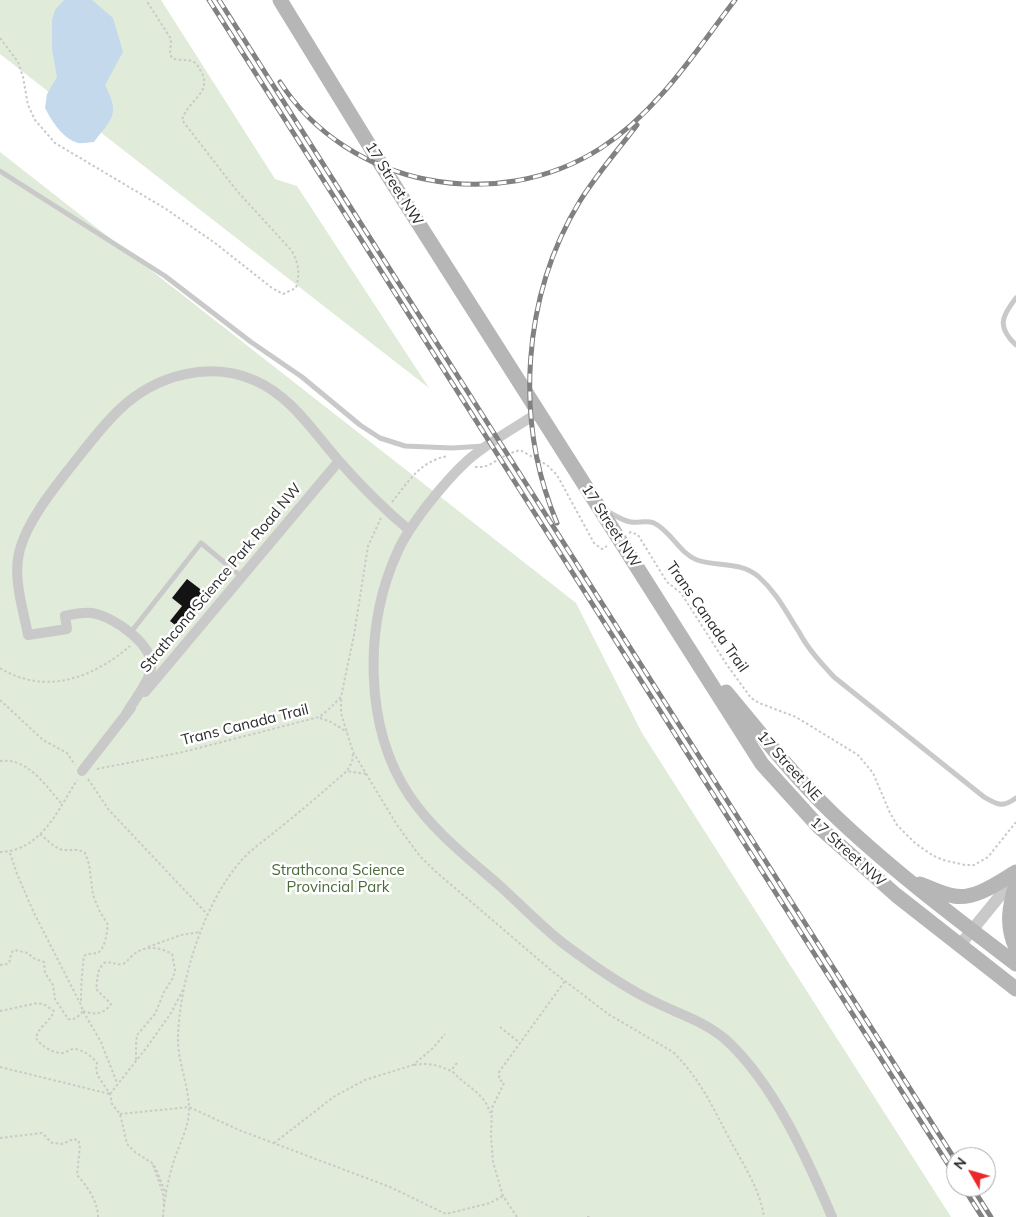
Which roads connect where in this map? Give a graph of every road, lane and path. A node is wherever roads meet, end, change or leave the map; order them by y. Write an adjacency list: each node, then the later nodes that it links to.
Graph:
1 (146, 0): 3 (path)
2 (280, 0): 7 (main road, 17 Street NW)
3 (0, 38)
4 (0, 171): 8 (lane)
5 (1016, 298): 6 (lane)
6 (1016, 345)
7 (539, 412): 8 (street); 13 (main road, 17 Street NW)
8 (485, 446): 15 (street)
9 (450, 456): 12 (path)
10 (340, 461): 15 (street, Strathcona Science Park Road NW); 18 (street, Strathcona Science Park Road NW); 19 (street, Strathcona Science Park Road NW)
11 (473, 466): 17 (path)
12 (389, 506)
13 (600, 508): 20 (main road, 17 Street NW); 32 (lane)
14 (382, 516): 22 (path)
15 (409, 530): 80 (street)
16 (631, 532): 34 (path, Trans Canada Trail)
17 (608, 545)
18 (242, 577): 19 (lane); 24 (street, Strathcona Science Park Road NW)
19 (134, 636): 21 (path); 24 (street, Strathcona Science Park Road NW)
20 (683, 638): 39 (main road, 17 Street NE); 44 (main road, 17 Street NW)
21 (0, 668)
22 (341, 696): 25 (path, Trans Canada Trail); 26 (path)
23 (0, 700): 29 (path)
24 (126, 714): 29 (street, Strathcona Science Park Road NW)
25 (319, 717): 26 (path); 29 (path, Trans Canada Trail)
26 (346, 732): 27 (path)
27 (354, 752): 30 (path); 31 (path)
28 (0, 761): 33 (path)
29 (82, 771): 33 (path); 41 (path)
30 (347, 772): 31 (path); 41 (path)
31 (366, 774): 49 (path)
32 (1016, 798)
33 (62, 804): 35 (path)
34 (1016, 822)
35 (40, 834): 37 (path); 52 (path)
36 (0, 852): 37 (path)
37 (10, 852): 52 (path)
38 (1016, 874): 39 (main road); 42 (street)
39 (909, 881): 42 (main road, 17 Street NW)
40 (1016, 884): 46 (main road)
41 (208, 915): 43 (path)
42 (971, 930): 44 (street); 47 (main road)
43 (200, 932): 45 (path); 50 (path)
44 (960, 945): 51 (main road, 17 Street NW)
45 (147, 947): 54 (path); 58 (path)
46 (1016, 948)
47 (1016, 964)
48 (0, 965): 54 (path)
49 (565, 981): 57 (path); 79 (path)
50 (186, 986): 58 (path); 65 (path)
51 (1016, 989)
52 (80, 1005): 54 (path)
53 (0, 1011): 64 (path)
54 (82, 1012): 63 (path)
55 (500, 1028): 57 (path)
56 (445, 1034): 60 (path)
57 (520, 1043): 67 (path)
58 (136, 1061): 63 (path)
59 (457, 1063): 62 (path)
60 (412, 1065): 62 (path); 69 (path)
61 (0, 1067): 64 (path)
62 (452, 1072): 67 (path)
63 (117, 1084): 64 (path)
64 (110, 1094): 66 (path)
65 (189, 1107): 66 (path); 69 (path); 71 (path)
66 (120, 1114): 70 (path)
67 (491, 1115): 72 (path)
68 (0, 1138): 75 (path)
69 (274, 1143): 74 (path)
70 (153, 1165): 71 (path); 73 (path)
71 (167, 1195): 73 (path)
72 (503, 1196): 74 (path); 78 (path)
73 (164, 1208): 76 (path)
74 (446, 1214): 77 (path)
75 (98, 1217)
76 (163, 1217)
77 (450, 1217)
78 (517, 1217)
79 (764, 1217)
80 (832, 1217)

